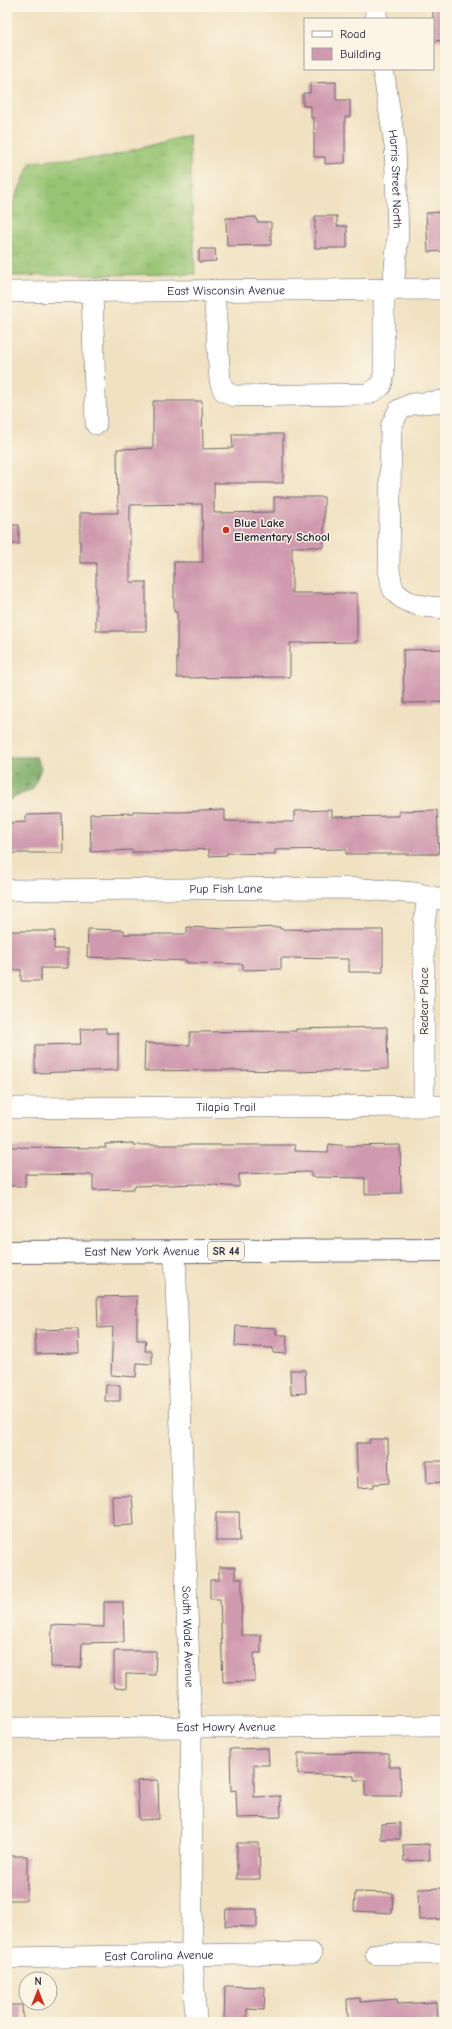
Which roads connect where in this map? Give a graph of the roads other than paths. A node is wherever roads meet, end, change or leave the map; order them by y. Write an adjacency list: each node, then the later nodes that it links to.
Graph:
1 (375, 7): 2 (street)
2 (377, 18)
3 (383, 70): 4 (street, Harris Street North)
4 (388, 289): 5 (street, East Wisconsin Avenue); 6 (street, East Wisconsin Avenue); 6 (street, Harris Street North)
5 (445, 289)
6 (214, 290): 7 (street, East Wisconsin Avenue)
7 (92, 291): 8 (street, East Wisconsin Avenue); 10 (street)
8 (7, 292)
9 (445, 402): 11 (street)
10 (96, 424)
11 (445, 608)
12 (7, 890): 13 (street, Pup Fish Lane)
13 (436, 898): 14 (street, Redear Place)
14 (424, 1105): 15 (street, Tilapia Trail); 16 (street, Tilapia Trail)
15 (445, 1106)
16 (7, 1108)
17 (445, 1250): 19 (main road, East New York Avenue / SR 44)
18 (7, 1252): 19 (main road, East New York Avenue / SR 44)
19 (175, 1252): 21 (street, South Wade Avenue)
20 (445, 1726): 21 (street, East Howry Avenue)
21 (191, 1727): 22 (street, East Howry Avenue); 26 (street, South Wade Avenue)
22 (7, 1728)
23 (311, 1953): 26 (street, East Carolina Avenue)
24 (376, 1954): 25 (street)
25 (445, 1954)
26 (192, 1955): 27 (street, East Carolina Avenue); 28 (street, South Wade Avenue)
27 (7, 1958)
28 (196, 2022)

